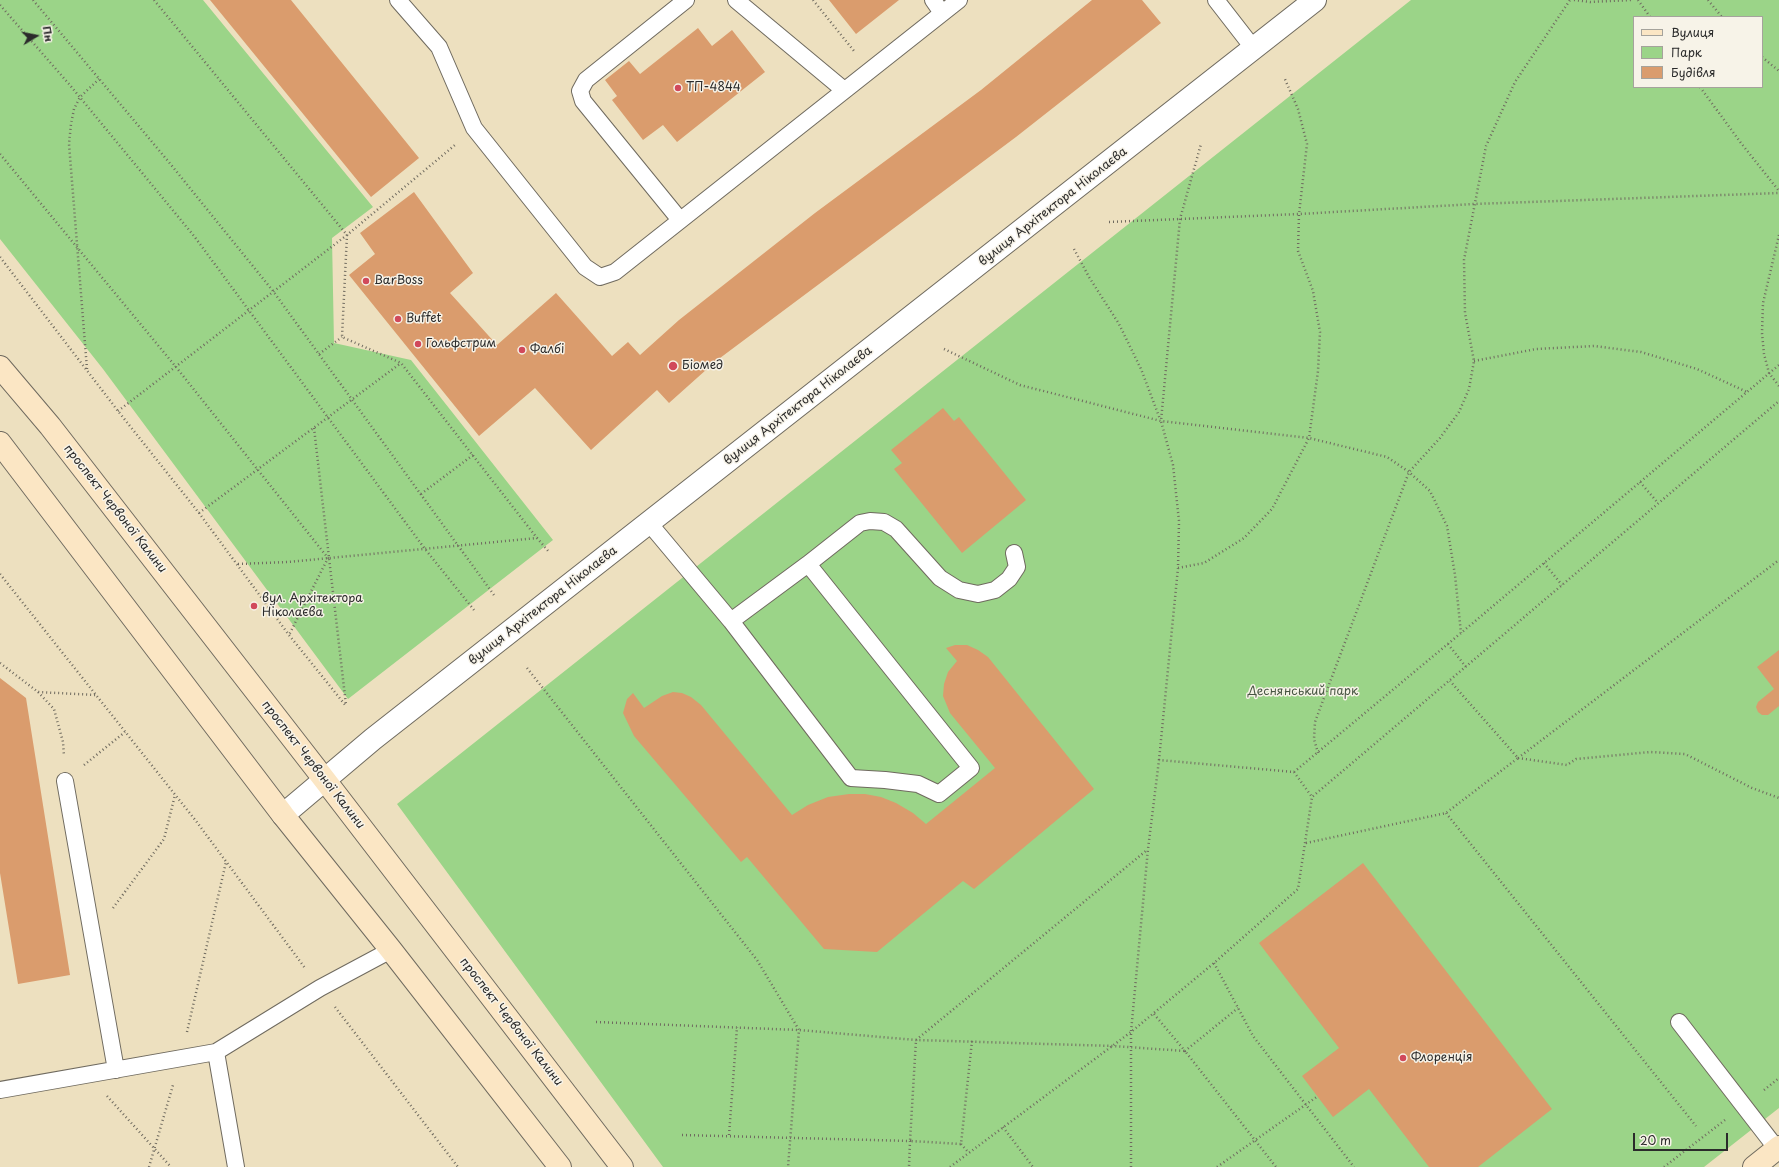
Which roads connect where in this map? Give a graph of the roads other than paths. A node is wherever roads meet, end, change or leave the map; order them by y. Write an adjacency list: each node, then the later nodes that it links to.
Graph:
1 (398, 0): 11 (lane)
2 (686, 0): 11 (lane)
3 (736, 0): 10 (lane)
4 (933, 0): 8 (lane)
5 (959, 0): 8 (lane)
6 (1216, 0): 9 (lane)
7 (1315, 0): 9 (street, вулиця Архітектора Ніколаєва)
8 (942, 13): 10 (lane)
9 (1254, 49): 14 (street, вулиця Архітектора Ніколаєва)
10 (844, 90): 11 (lane)
11 (680, 220)
12 (0, 367): 18 (main road, проспект Червоної Калини)
13 (0, 443): 20 (main road)
14 (649, 523): 17 (lane); 18 (street, вулиця Архітектора Ніколаєва)
15 (1014, 553): 16 (lane)
16 (808, 564): 17 (lane); 17 (lane)
17 (732, 621)
18 (324, 780): 20 (street, вулиця Архітектора Ніколаєва); 29 (main road, проспект Червоної Калини)
19 (65, 781): 24 (lane)
20 (283, 815): 21 (main road)
21 (392, 950): 23 (lane); 28 (main road)
22 (1679, 1022): 26 (lane)
23 (216, 1052): 24 (lane); 27 (lane)
24 (116, 1070): 25 (lane)
25 (0, 1090)
26 (1778, 1148): 30 (main road)
27 (236, 1167)
28 (560, 1167)
29 (622, 1167)
30 (1754, 1167)

